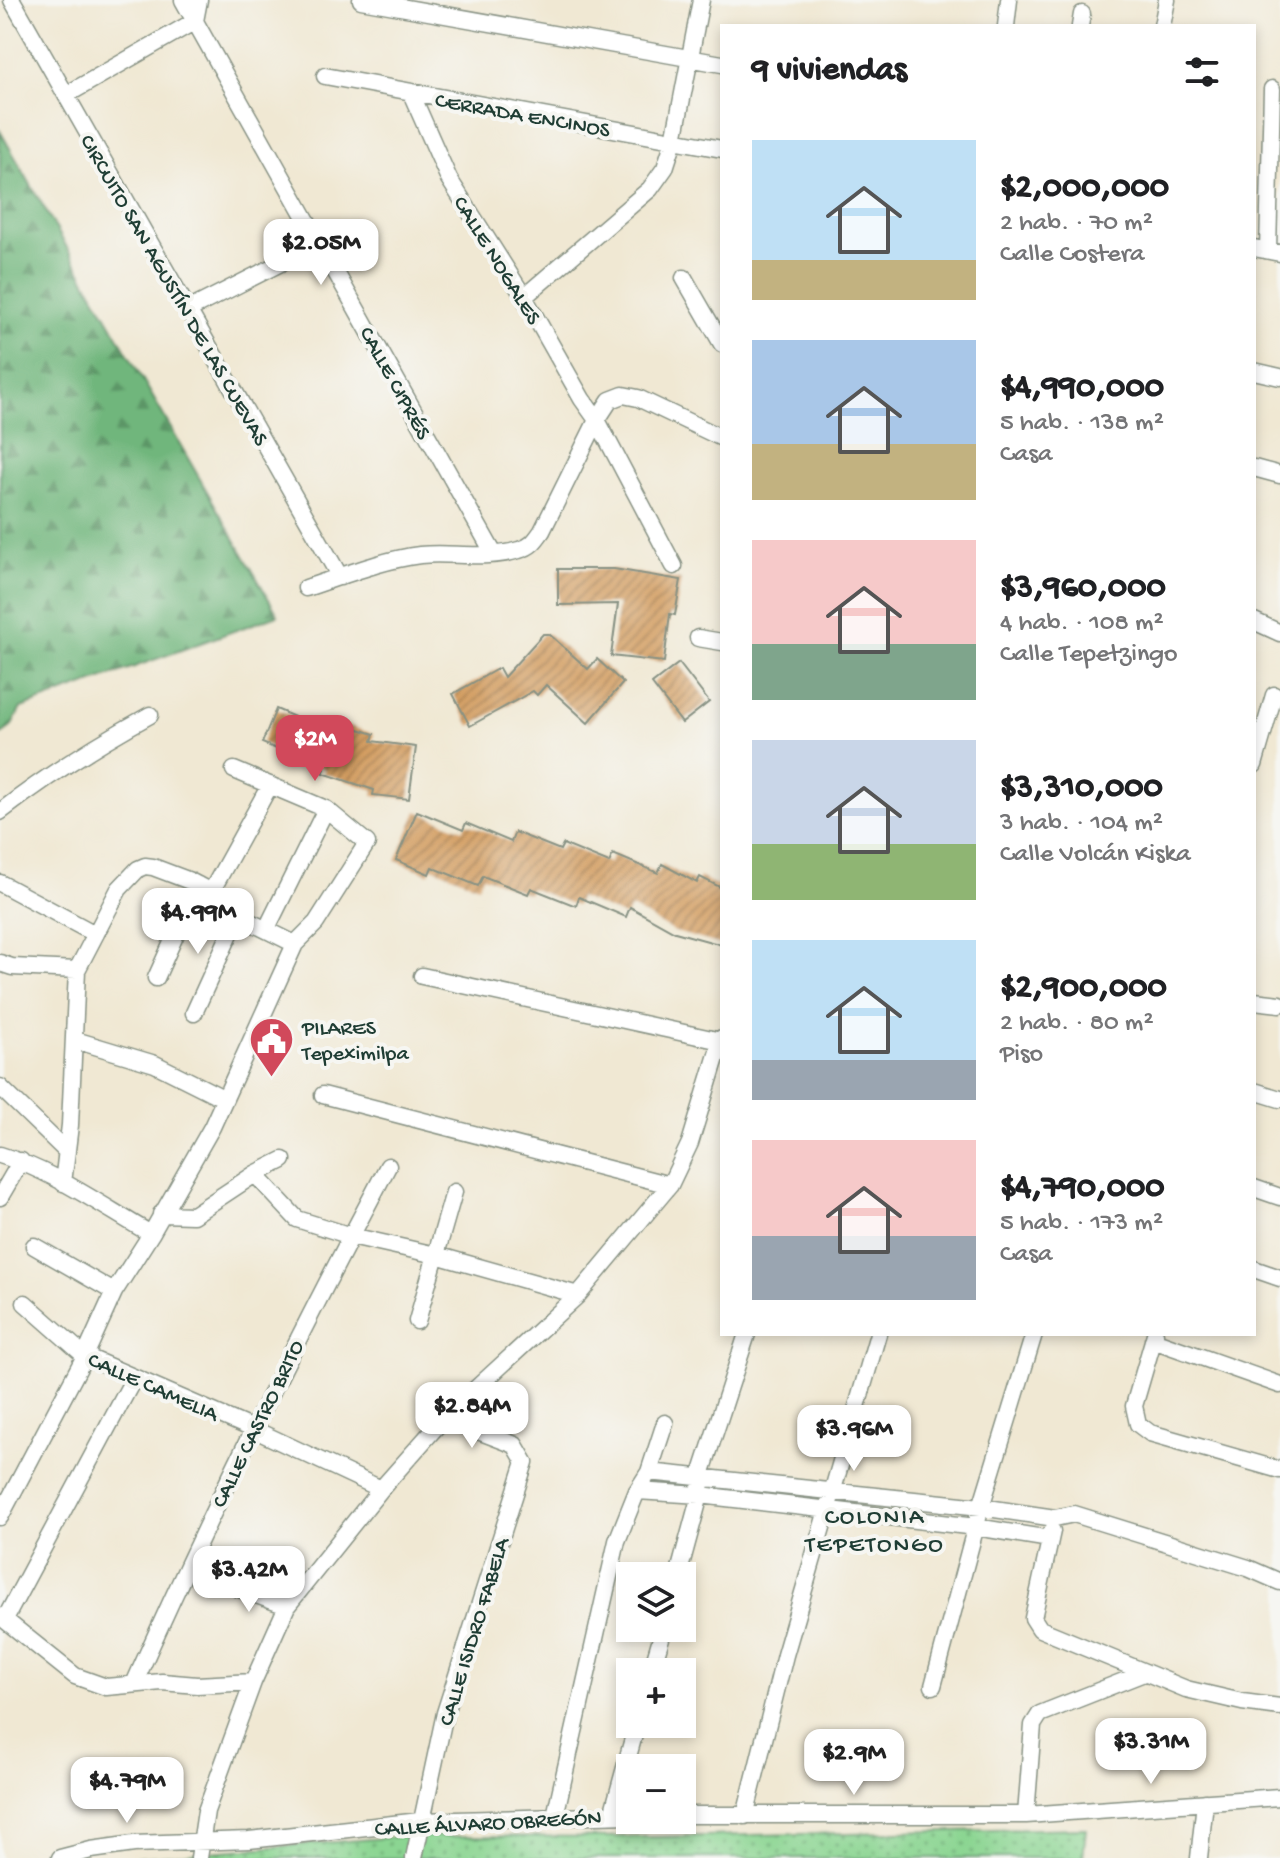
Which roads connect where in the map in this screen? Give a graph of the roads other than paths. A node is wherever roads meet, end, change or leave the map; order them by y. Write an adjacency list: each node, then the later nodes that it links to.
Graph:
1 (12, 0): 16 (street, CIRCUITO SAN AGUSTÍN DE LAS CUEVAS)
2 (183, 0): 8 (street, CALLE CIPRÉS)
3 (199, 0): 8 (street)
4 (361, 0): 11 (street)
5 (701, 0): 11 (street)
6 (1009, 0): 9 (street)
7 (1167, 0): 10 (street)
8 (195, 21): 16 (street); 19 (street, CALLE CIPRÉS)
9 (1006, 24)
10 (1162, 24)
11 (691, 59): 12 (street); 17 (street)
12 (720, 64)
13 (325, 76): 15 (street, CERRADA ENCINOS)
14 (1272, 89): 20 (street)
15 (411, 93): 17 (street, CERRADA ENCINOS); 22 (street, CALLE NOGALES)
16 (66, 95): 23 (street, CIRCUITO SAN AGUSTÍN DE LAS CUEVAS)
17 (674, 140): 18 (street, CERRADA ENCINOS); 22 (street)
18 (720, 149)
19 (320, 243): 23 (street); 31 (street, CALLE CIPRÉS)
20 (1267, 251)
21 (684, 278): 24 (street)
22 (524, 297): 27 (street, CALLE NOGALES)
23 (188, 310): 33 (street, CIRCUITO SAN AGUSTÍN DE LAS CUEVAS)
24 (720, 341)
25 (1256, 371): 26 (street)
26 (1280, 377)
27 (597, 420): 28 (street); 31 (street); 32 (street, CALLE NOGALES)
28 (720, 437)
29 (1256, 469): 30 (street)
30 (1280, 475)
31 (494, 554): 33 (street)
32 (674, 566)
33 (340, 577): 34 (street)
34 (306, 588)
35 (1256, 622): 36 (street)
36 (1280, 633)
37 (698, 638): 38 (street)
38 (720, 642)
39 (1274, 695): 41 (street)
40 (150, 715): 45 (street)
41 (1256, 758)
42 (234, 770): 43 (street)
43 (270, 785): 44 (street); 47 (street)
44 (326, 809): 49 (street); 51 (street)
45 (0, 812)
46 (0, 883): 50 (street)
47 (205, 888): 48 (street); 50 (street); 55 (street)
48 (238, 916): 49 (street); 58 (street)
49 (267, 928): 51 (street)
50 (95, 934): 53 (street)
51 (295, 944): 66 (street)
52 (0, 963): 53 (street)
53 (77, 970): 59 (street)
54 (422, 976): 60 (street)
55 (156, 978)
56 (1256, 1001): 57 (street)
57 (1280, 1004)
58 (194, 1013)
59 (75, 1040): 66 (street); 68 (street)
60 (720, 1040)
61 (720, 1048): 62 (street)
62 (716, 1078): 75 (street)
63 (0, 1087): 68 (street)
64 (1256, 1092): 67 (street)
65 (323, 1095): 75 (street)
66 (223, 1098): 80 (street)
67 (1280, 1099)
68 (67, 1152): 74 (street)
69 (0, 1155): 71 (street)
70 (283, 1160): 73 (street)
71 (21, 1161): 74 (street); 78 (street)
72 (388, 1166): 82 (street, CALLE CASTRO BRITO)
73 (255, 1174): 80 (street); 82 (street)
74 (63, 1183): 81 (street)
75 (670, 1185): 88 (street)
76 (1256, 1189): 79 (street)
77 (454, 1192): 84 (street)
78 (0, 1197)
79 (1280, 1197)
80 (161, 1214): 81 (street)
81 (151, 1234): 87 (street)
82 (351, 1236): 84 (street); 100 (street, CALLE CASTRO BRITO)
83 (34, 1246): 87 (street)
84 (436, 1255): 88 (street); 90 (street)
85 (1256, 1270): 86 (street)
86 (1280, 1278)
87 (114, 1292): 95 (street)
88 (578, 1295): 98 (street)
89 (25, 1303): 95 (street, CALLE CAMELIA)
90 (417, 1321)
91 (746, 1336): 103 (street)
92 (877, 1336): 106 (street)
93 (1033, 1336): 108 (street)
94 (1154, 1337): 97 (street); 101 (street)
95 (85, 1356): 96 (street, CALLE CAMELIA); 110 (street)
96 (134, 1378): 100 (street, CALLE CAMELIA); 118 (street)
97 (1280, 1385)
98 (444, 1418): 104 (street); 133 (street, CALLE ISIDRO FABELA)
99 (665, 1423): 102 (street)
100 (255, 1430): 104 (street, CALLE CAMELIA); 121 (street, CALLE CASTRO BRITO)
101 (1280, 1470)
102 (649, 1472): 103 (street); 105 (street)
103 (701, 1475): 106 (street); 107 (street)
104 (381, 1489): 117 (street)
105 (637, 1491): 107 (street); 131 (street)
106 (832, 1491): 108 (street); 109 (street)
107 (700, 1495): 109 (street); 114 (street)
108 (981, 1507): 111 (street); 112 (street)
109 (827, 1511): 112 (street); 132 (street)
110 (0, 1517)
111 (1055, 1518): 113 (street); 115 (street)
112 (976, 1527): 113 (street); 122 (street)
113 (1050, 1539): 119 (street)
114 (682, 1562)
115 (1280, 1582)
116 (237, 1588): 117 (street)
117 (287, 1606): 120 (street)
118 (3, 1617): 121 (street)
119 (1144, 1673): 123 (street); 130 (street)
120 (253, 1682): 121 (street); 135 (street)
121 (134, 1684)
122 (933, 1686)
123 (1280, 1707)
124 (633, 1738): 127 (street)
125 (1280, 1797): 126 (street)
126 (1205, 1802): 130 (street); 139 (street)
127 (612, 1815): 128 (street, CALLE ÁLVARO OBREGÓN); 131 (street, CALLE ÁLVARO OBREGÓN)
128 (616, 1815)
129 (696, 1815): 132 (street)
130 (1026, 1815): 132 (street)
131 (555, 1816): 133 (street, CALLE ÁLVARO OBREGÓN)
132 (745, 1816)
133 (420, 1821): 134 (street, CALLE ÁLVARO OBREGÓN); 138 (street, CALLE ISIDRO FABELA)
134 (249, 1840): 135 (street, CALLE ÁLVARO OBREGÓN); 137 (street)
135 (200, 1851): 136 (street, CALLE ÁLVARO OBREGÓN)
136 (60, 1858)
137 (246, 1858)
138 (414, 1858)
139 (1199, 1858)

